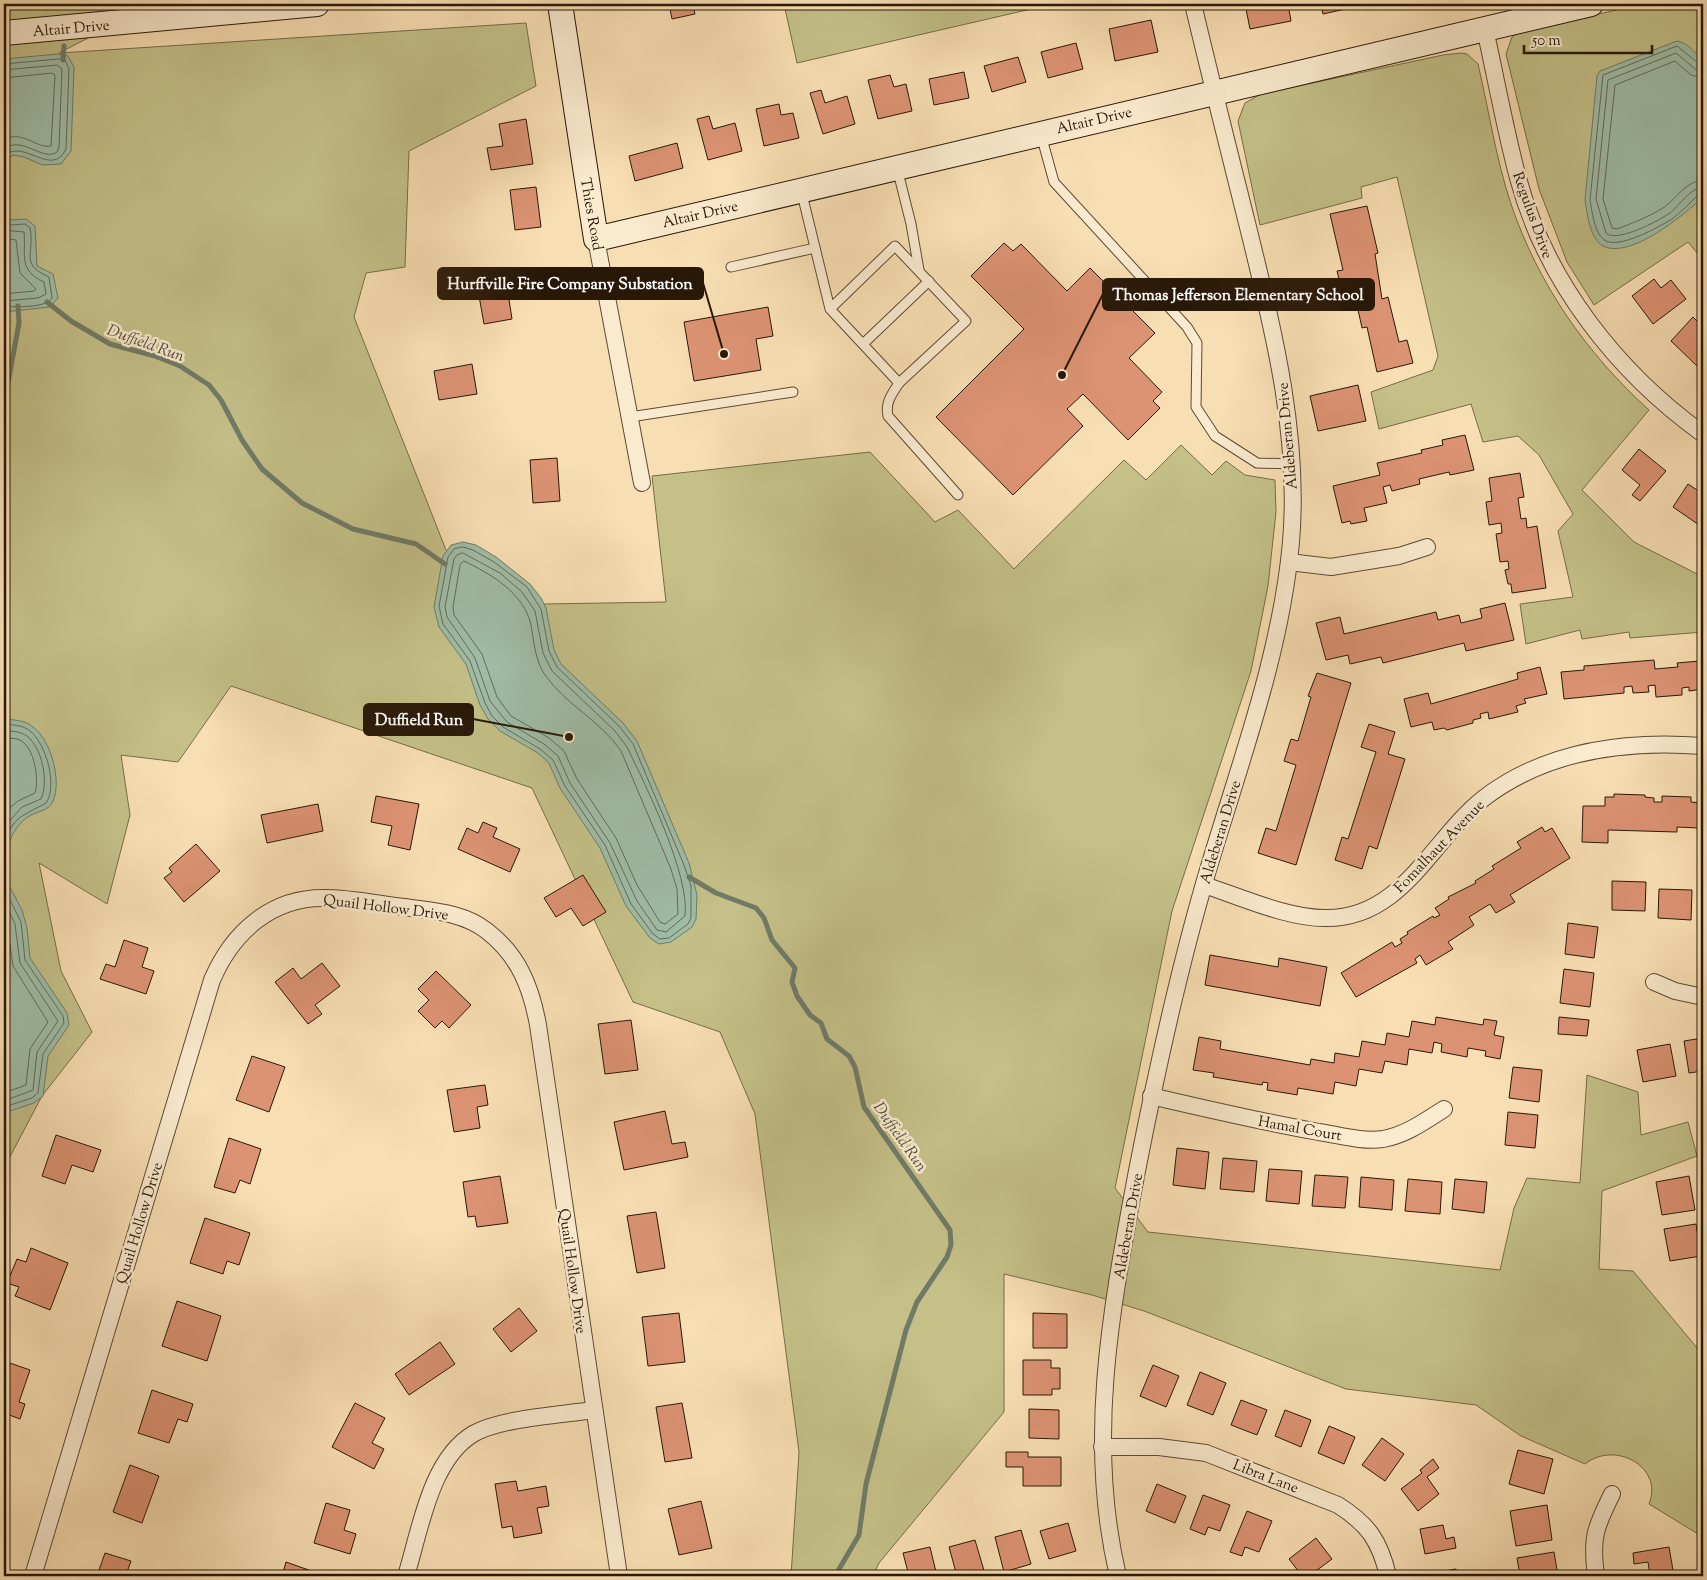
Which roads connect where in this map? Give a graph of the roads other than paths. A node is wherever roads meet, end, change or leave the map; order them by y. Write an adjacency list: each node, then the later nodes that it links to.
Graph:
1 (317, 4): 6 (street, Altair Drive)
2 (560, 4): 11 (street, Thies Road)
3 (1193, 4): 7 (street, Aldeberan Drive)
4 (1591, 4): 5 (street, Altair Drive)
5 (1485, 29): 7 (street, Altair Drive); 21 (street, Regulus Drive)
6 (4, 33)
7 (1214, 91): 8 (street, Altair Drive); 22 (street, Aldeberan Drive)
8 (1040, 133): 9 (street, Altair Drive); 22 (lane)
9 (897, 167): 10 (street, Altair Drive); 14 (lane)
10 (801, 190): 11 (street, Altair Drive); 12 (lane)
11 (596, 239): 20 (street, Thies Road)
12 (815, 248): 13 (lane); 16 (lane)
13 (730, 267)
14 (919, 270): 15 (lane); 16 (lane)
15 (929, 282): 17 (lane); 18 (lane)
16 (830, 309): 17 (lane)
17 (863, 344): 18 (lane)
18 (899, 384): 24 (lane)
19 (793, 392): 20 (lane)
20 (630, 417): 23 (street, Thies Road)
21 (1703, 434)
22 (1292, 464): 26 (street, Aldeberan Drive)
23 (642, 483)
24 (958, 495)
25 (1427, 547): 26 (street)
26 (1288, 562): 28 (street, Aldeberan Drive)
27 (1703, 746): 28 (street, Fomalhaut Avenue)
28 (1204, 885): 31 (street, Aldeberan Drive)
29 (1654, 982): 30 (street)
30 (1703, 997)
31 (1151, 1096): 32 (street, Hamal Court); 34 (street, Aldeberan Drive)
32 (1444, 1109)
33 (594, 1410): 36 (street, Quail Hollow Drive); 37 (street); 38 (street, Quail Hollow Drive)
34 (1102, 1447): 39 (street, Aldeberan Drive); 40 (street, Libra Lane)
35 (1612, 1494): 41 (street)
36 (33, 1576)
37 (406, 1576)
38 (619, 1576)
39 (1118, 1576)
40 (1388, 1576)
41 (1596, 1576)

